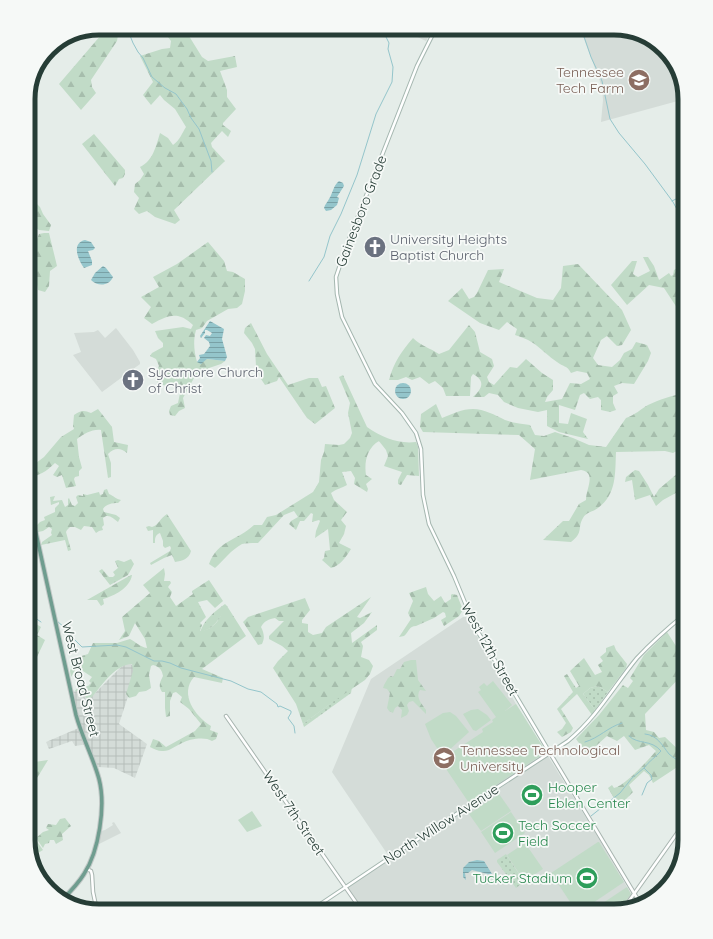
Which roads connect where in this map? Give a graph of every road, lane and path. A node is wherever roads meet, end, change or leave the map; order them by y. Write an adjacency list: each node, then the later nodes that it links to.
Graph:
1 (432, 35): 2 (main road, Gainesboro Grade)
2 (383, 393): 6 (main road, West 12th Street)
3 (35, 529): 8 (main road, West Broad Street)
4 (678, 620): 6 (main road, North Willow Avenue)
5 (226, 716): 9 (main road, West 7th Street)
6 (550, 753): 9 (main road, North Willow Avenue); 10 (main road, West 12th Street)
7 (678, 832): 10 (main road)
8 (87, 869): 11 (main road, West Broad Street); 14 (main road)
9 (346, 887): 15 (main road, North Willow Avenue); 16 (main road, West 7th Street)
10 (634, 894): 12 (main road, West 12th Street); 13 (main road)
11 (67, 895)
12 (637, 899)
13 (628, 902)
14 (96, 904)
15 (320, 904)
16 (357, 904)

